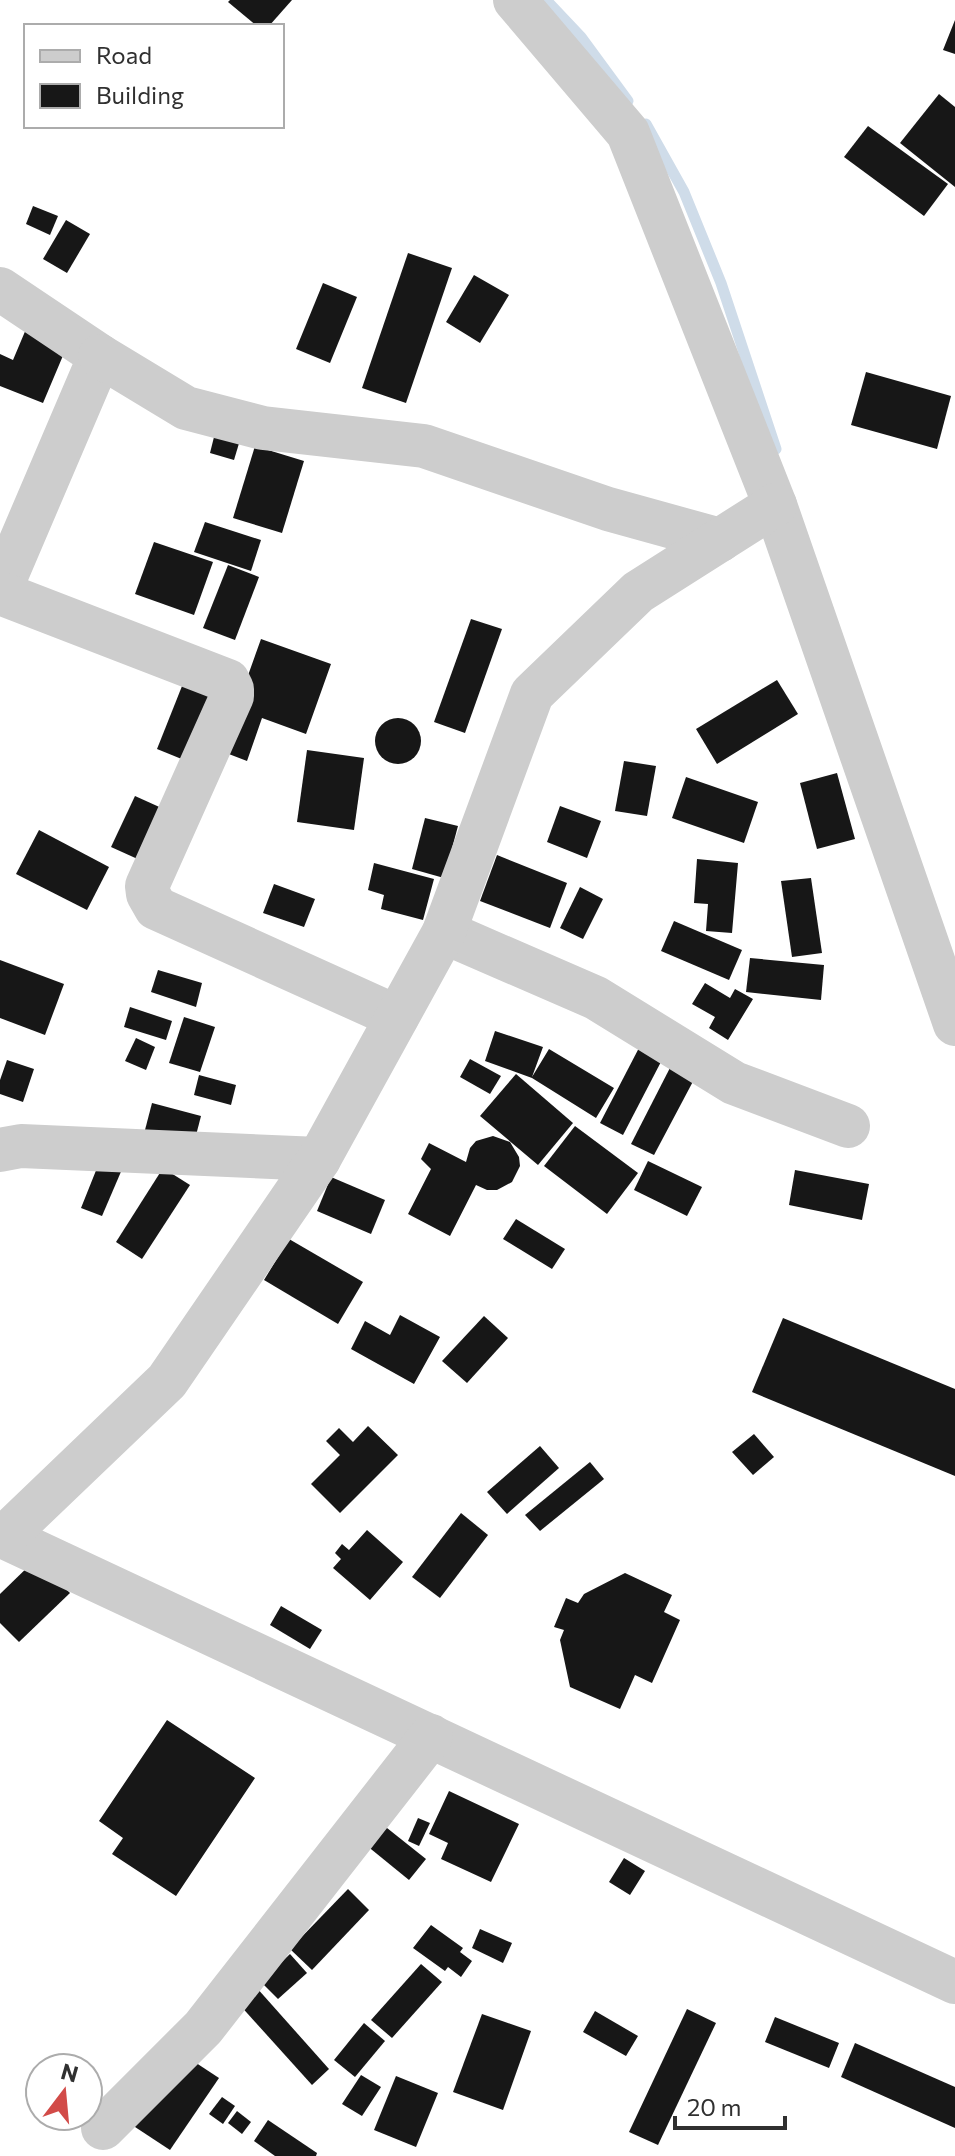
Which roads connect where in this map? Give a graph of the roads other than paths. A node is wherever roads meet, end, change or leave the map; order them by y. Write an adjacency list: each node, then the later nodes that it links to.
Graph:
1 (515, 0): 4 (street)
2 (0, 289): 3 (street)
3 (100, 356): 5 (street); 6 (street)
4 (775, 505): 5 (street); 9 (street)
5 (720, 540): 7 (street)
6 (0, 592): 8 (street)
7 (444, 932): 8 (street); 10 (street)
8 (397, 1017): 12 (street)
9 (955, 1024)
10 (848, 1126)
11 (0, 1150): 12 (street)
12 (319, 1159): 13 (street)
13 (2, 1536): 14 (street)
14 (431, 1736): 15 (street); 16 (street)
15 (955, 1982)
16 (104, 2127)

